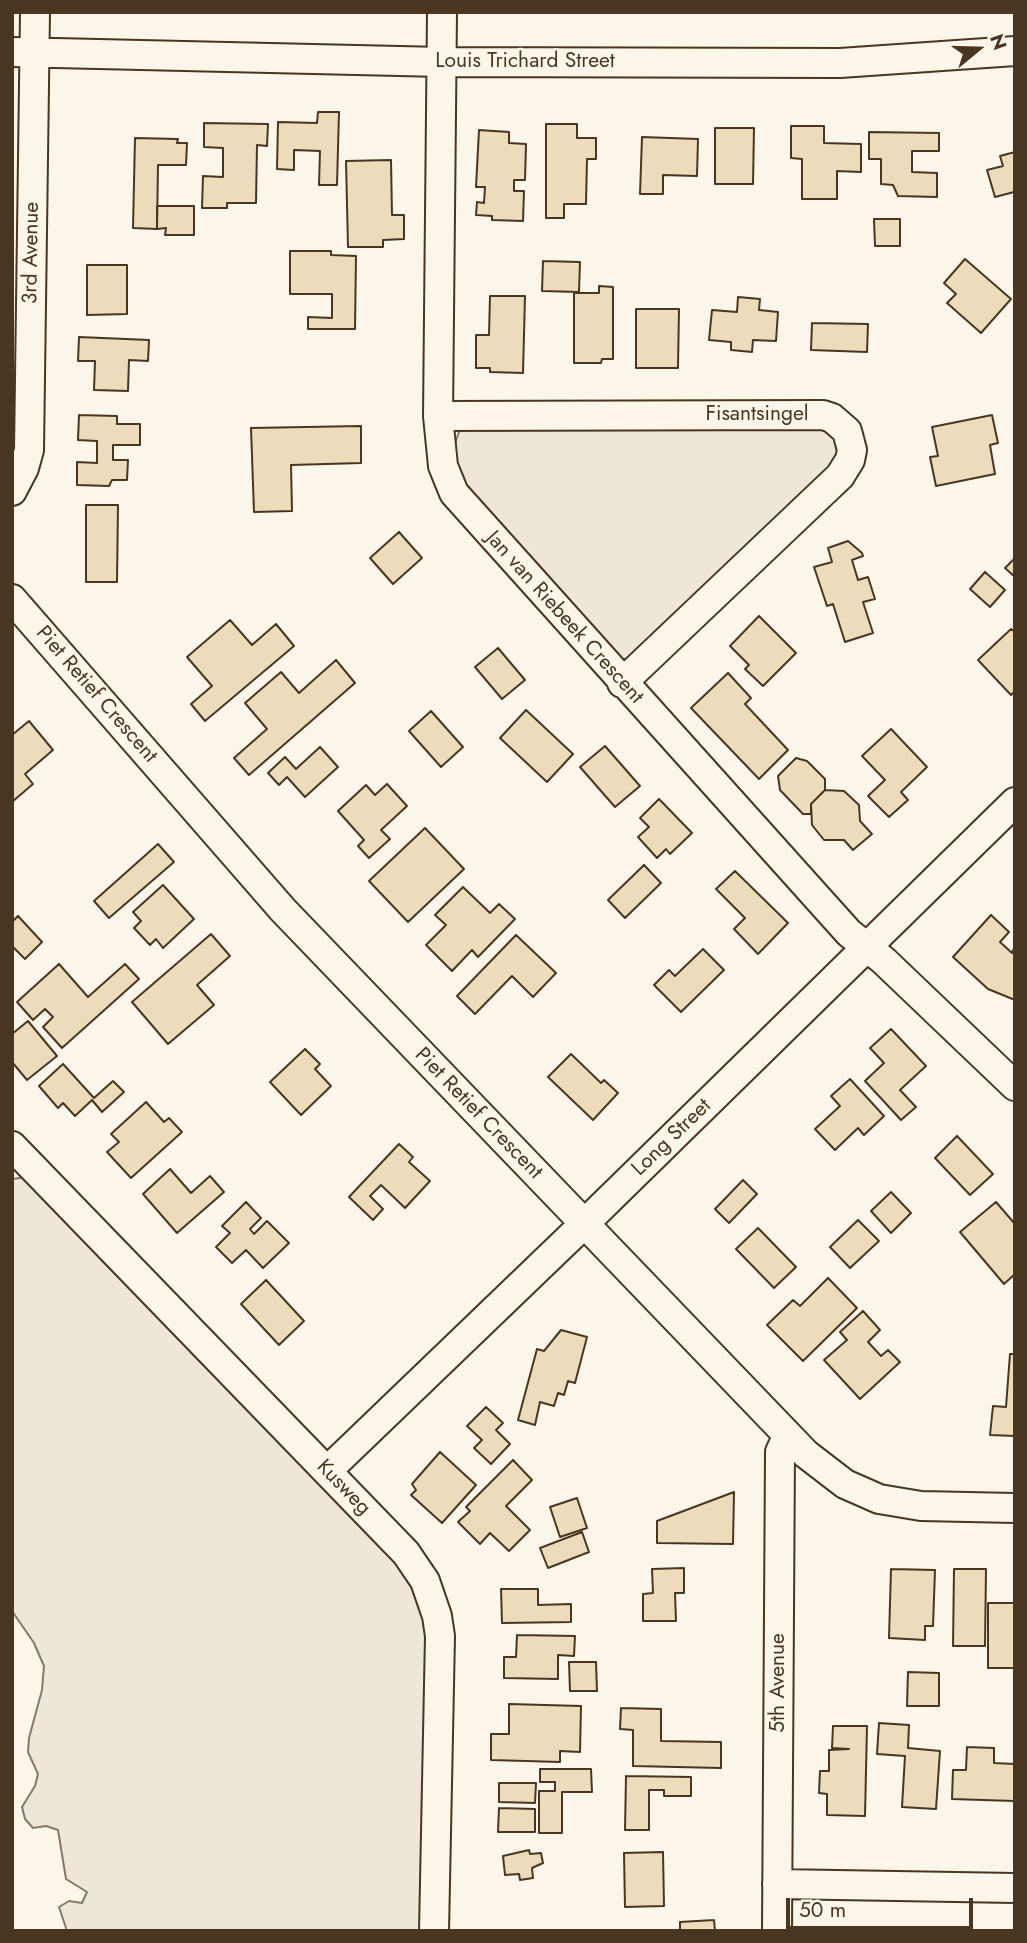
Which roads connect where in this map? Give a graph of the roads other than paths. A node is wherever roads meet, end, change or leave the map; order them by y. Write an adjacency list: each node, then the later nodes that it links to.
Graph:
1 (35, 12): 4 (street, 3rd Avenue)
2 (442, 12): 5 (street, Jan van Riebeek Crescent)
3 (1015, 51): 5 (street, Louis Trichard Street)
4 (24, 52): 5 (street, Louis Trichard Street); 7 (street, 3rd Avenue)
5 (442, 62): 6 (street, Jan van Riebeek Crescent)
6 (438, 416): 9 (street, Jan van Riebeek Crescent); 9 (street, Fisantsingel)
7 (12, 491)
8 (12, 599): 14 (street, Piet Retief Crescent)
9 (622, 683): 11 (street, Jan van Riebeek Crescent)
10 (1015, 802): 11 (street, Long Street)
11 (867, 947): 12 (street, Jan van Riebeek Crescent); 14 (street, Long Street)
12 (1015, 1086)
13 (12, 1146): 16 (street, Kusweg)
14 (583, 1225): 15 (street, Piet Retief Crescent); 16 (street, Long Street)
15 (787, 1437): 17 (street, Piet Retief Crescent); 18 (street, 5th Avenue)
16 (327, 1471): 20 (street, Kusweg)
17 (1015, 1508)
18 (778, 1884): 19 (street); 21 (street, 5th Avenue)
19 (1015, 1888)
20 (435, 1931)
21 (777, 1931)

